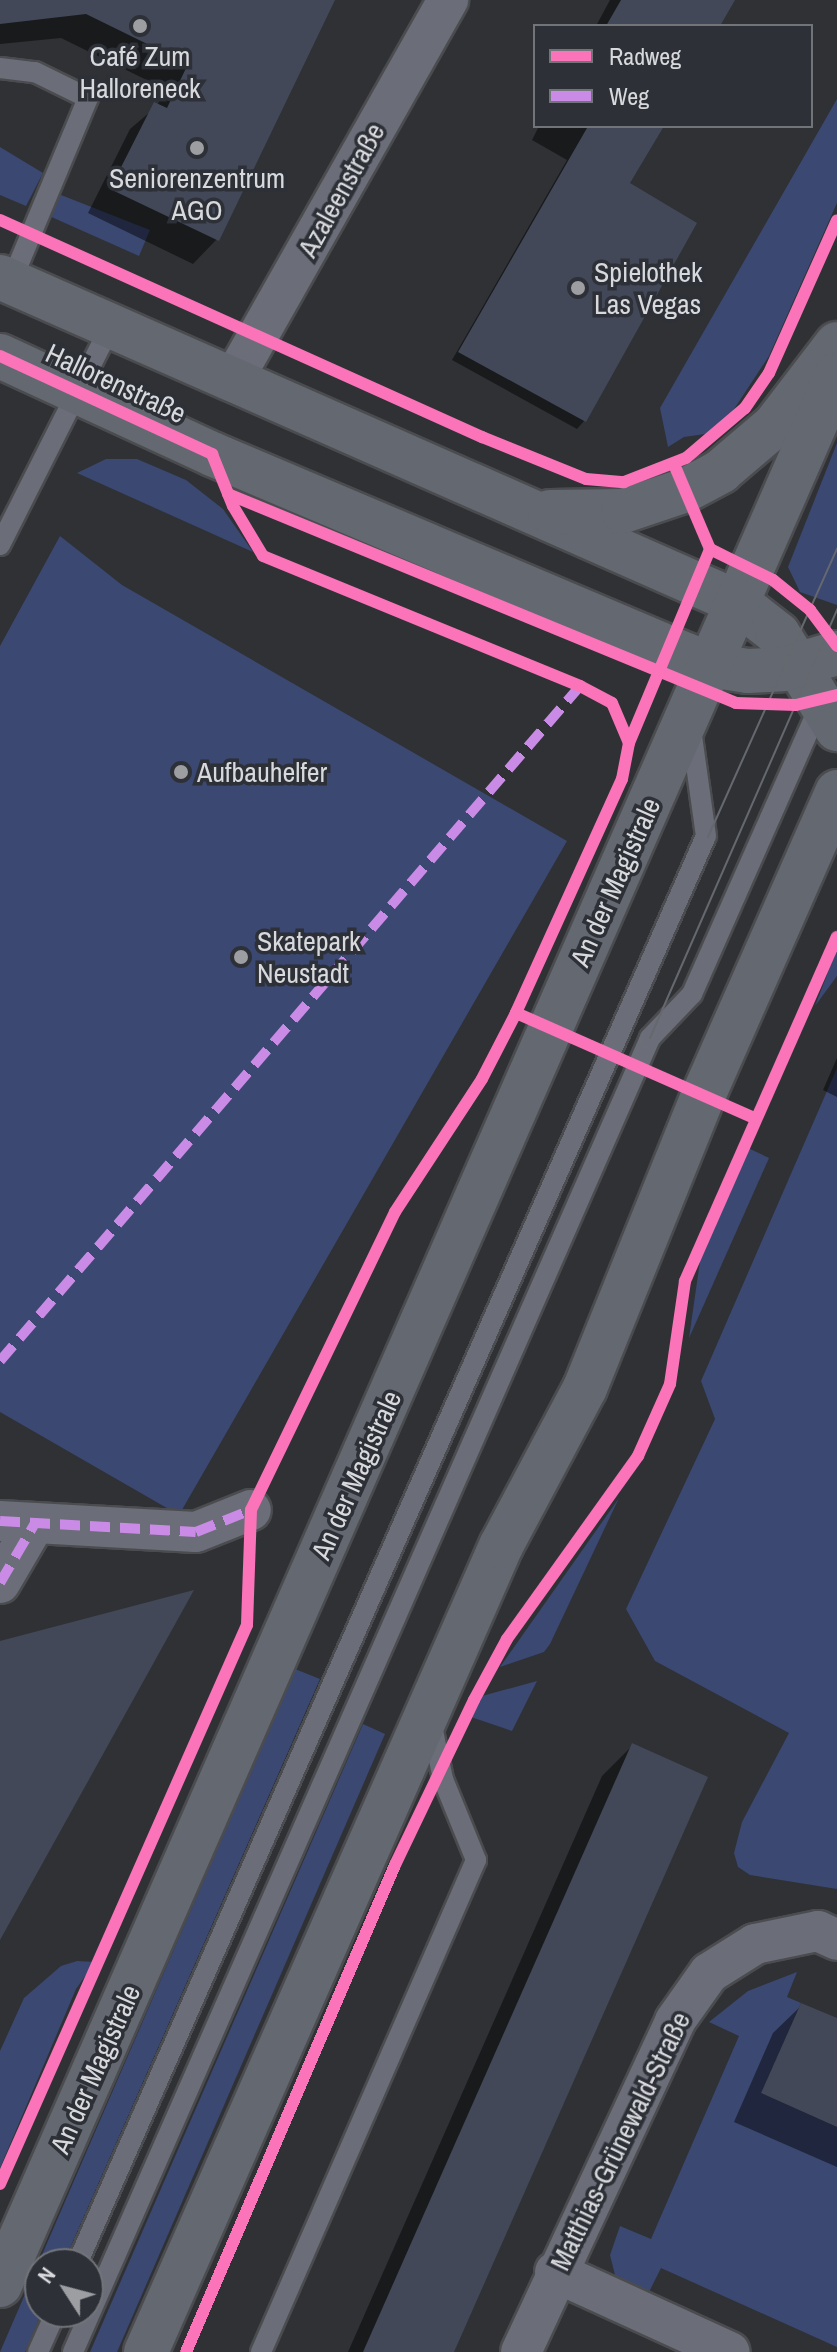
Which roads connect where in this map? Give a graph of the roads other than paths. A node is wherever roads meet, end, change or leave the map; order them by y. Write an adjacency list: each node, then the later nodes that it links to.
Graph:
1 (448, 0): 8 (street, Azaleenstraße)
2 (0, 68): 3 (lane)
3 (6, 279): 4 (main road, Hallorenstraße)
4 (111, 325): 8 (main road, Hallorenstraße); 9 (lane)
5 (837, 344): 10 (main road)
6 (0, 356): 9 (main road, Hallorenstraße)
7 (837, 375): 12 (main road, An der Magistrale)
8 (233, 380): 10 (main road, Hallorenstraße)
9 (78, 393): 11 (lane); 14 (main road, Hallorenstraße)
10 (520, 508): 12 (main road, Hallorenstraße)
11 (0, 545)
12 (737, 602): 13 (main road); 14 (main road, An der Magistrale)
13 (818, 659): 14 (main road); 16 (main road)
14 (710, 665): 15 (main road, An der Magistrale)
15 (689, 713): 22 (lane); 27 (main road, An der Magistrale)
16 (829, 717): 30 (lane)
17 (837, 792): 23 (main road)
18 (708, 837): 22 (lane)
19 (251, 1510): 20 (street)
20 (18, 1522): 21 (street)
21 (0, 1583)
22 (336, 1667): 25 (lane)
23 (428, 1709): 31 (main road); 32 (lane)
24 (837, 1940): 26 (street, Matthias-Grünewald-Straße)
25 (84, 2248)
26 (555, 2272): 33 (street, Matthias-Grünewald-Straße); 34 (street)
27 (0, 2285)
28 (49, 2328): 29 (lane)
29 (38, 2352)
30 (73, 2352)
31 (146, 2352)
32 (261, 2352)
33 (521, 2352)
34 (730, 2352)

